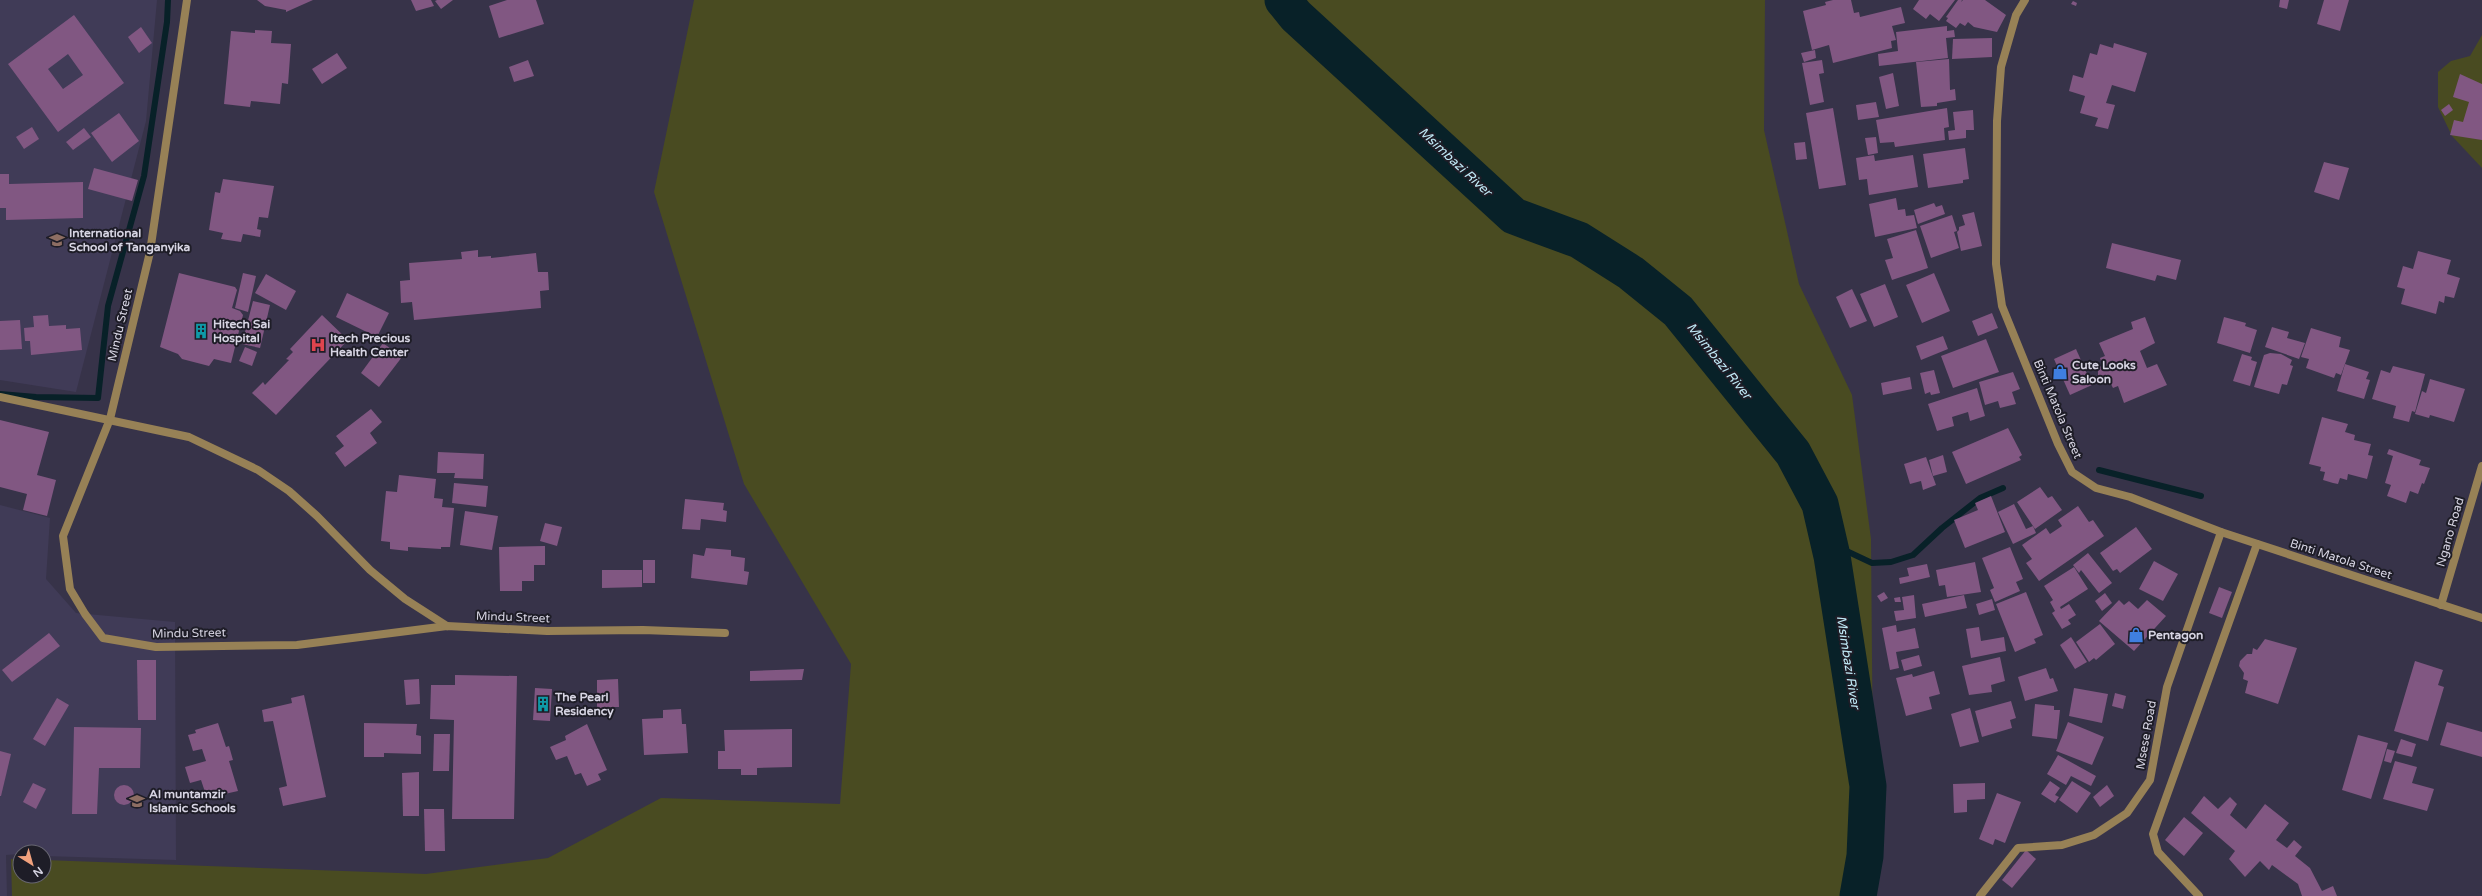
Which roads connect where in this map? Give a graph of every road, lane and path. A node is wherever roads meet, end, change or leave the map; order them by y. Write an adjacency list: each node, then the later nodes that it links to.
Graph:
1 (187, 0): 4 (street, Mindu Street)
2 (2025, 0): 6 (street, Binti Matola Street)
3 (0, 397): 4 (street)
4 (110, 419): 10 (street); 10 (street, Mindu Street)
5 (2482, 466): 8 (street, Ngano Road)
6 (2221, 532): 7 (street, Binti Matola Street); 12 (street, Msese Road)
7 (2257, 544): 8 (street, Binti Matola Street); 13 (street)
8 (2441, 605): 9 (street, Binti Matola Street)
9 (2482, 618)
10 (447, 626): 11 (street, Mindu Street)
11 (725, 634)
12 (1980, 896)
13 (2200, 896)

